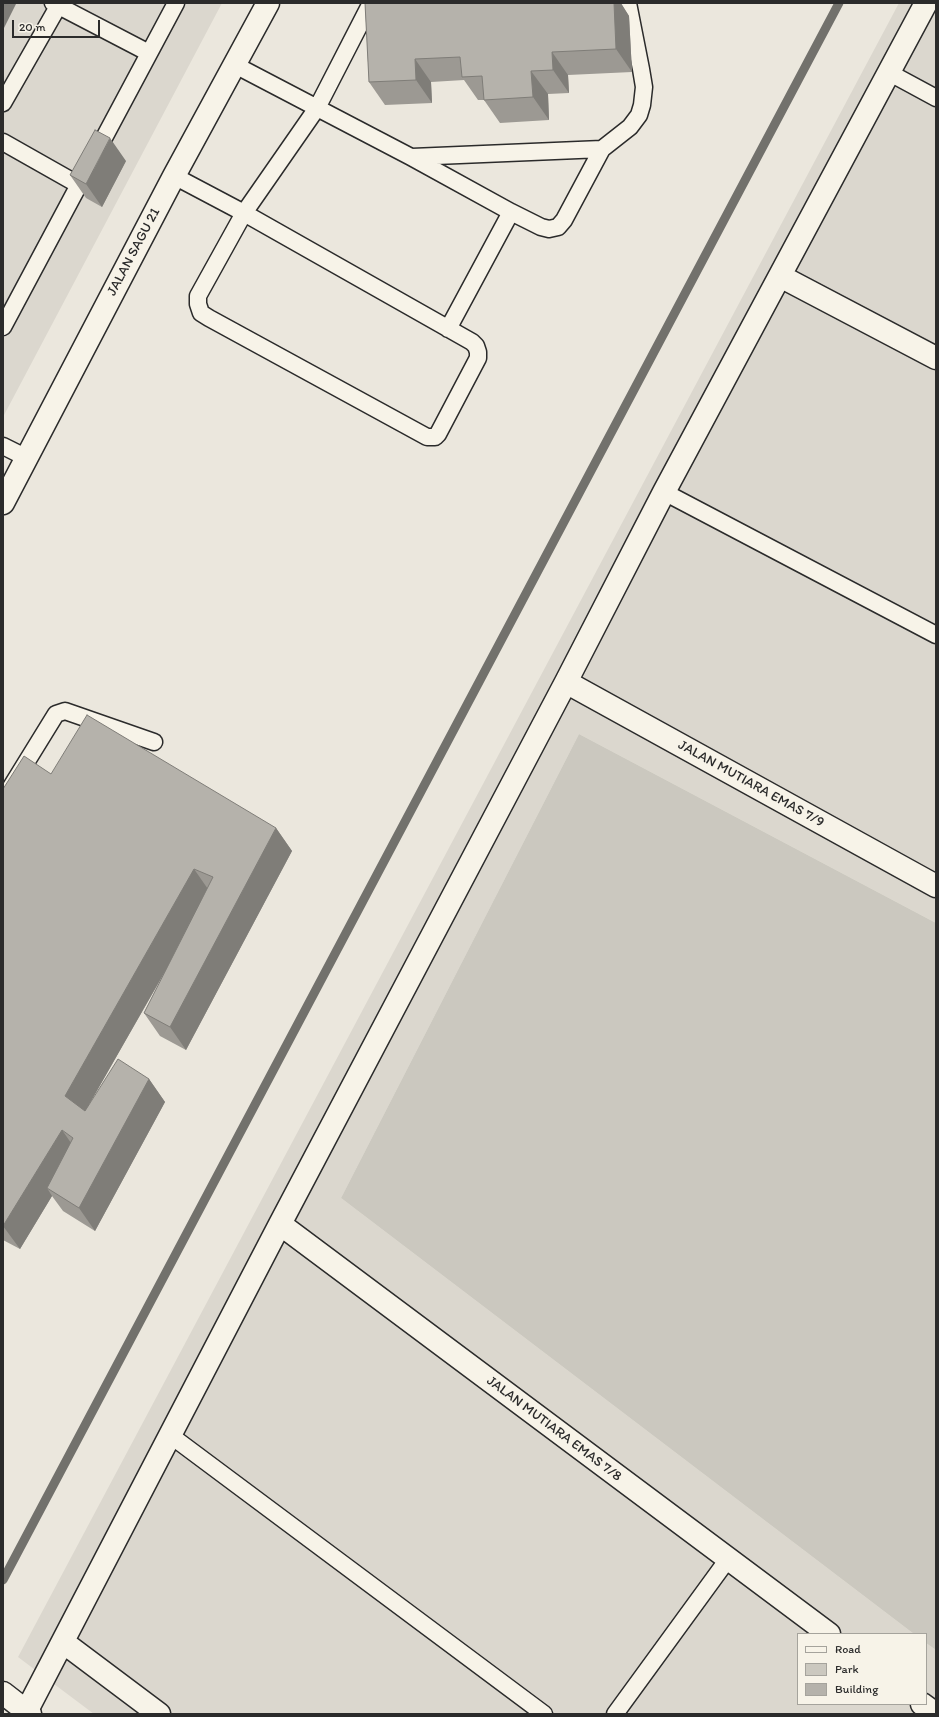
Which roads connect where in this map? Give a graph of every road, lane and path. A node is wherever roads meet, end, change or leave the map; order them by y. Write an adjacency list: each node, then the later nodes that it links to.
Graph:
1 (176, 3): 7 (lane)
2 (370, 3): 12 (lane)
3 (628, 3): 14 (lane)
4 (926, 3): 9 (street)
5 (57, 4): 7 (lane); 11 (lane)
6 (266, 4): 8 (street, JALAN SAGU 21)
7 (149, 53): 17 (lane)
8 (234, 65): 12 (lane); 16 (street, JALAN SAGU 21)
9 (888, 72): 10 (lane); 20 (street)
10 (936, 98)
11 (3, 103)
12 (317, 108): 15 (lane); 19 (lane)
13 (3, 142): 17 (lane)
14 (602, 150): 15 (lane); 18 (lane)
15 (411, 157): 18 (lane)
16 (174, 176): 19 (lane); 25 (street, JALAN SAGU 21)
17 (79, 185): 21 (lane)
18 (511, 212): 22 (lane)
19 (244, 214): 22 (lane); 22 (lane)
20 (780, 276): 23 (street); 26 (street)
21 (3, 327)
22 (448, 329)
23 (936, 358)
24 (3, 446): 25 (lane)
25 (27, 458): 27 (street, JALAN SAGU 21)
26 (664, 492): 28 (lane); 29 (street)
27 (3, 503)
28 (936, 635)
29 (566, 682): 32 (street, JALAN MUTIARA EMAS 7/9); 33 (street)
30 (154, 742): 31 (lane)
31 (3, 800)
32 (936, 886)
33 (280, 1224): 34 (street); 35 (street, JALAN MUTIARA EMAS 7/8)
34 (170, 1435): 37 (street); 42 (lane)
35 (728, 1559): 36 (street, JALAN MUTIARA EMAS 7/8); 43 (lane)
36 (828, 1633)
37 (63, 1642): 40 (street); 41 (street)
38 (3, 1693): 40 (street)
39 (923, 1705): 44 (street)
40 (27, 1713)
41 (159, 1714)
42 (544, 1714)
43 (615, 1714)
44 (936, 1714)

